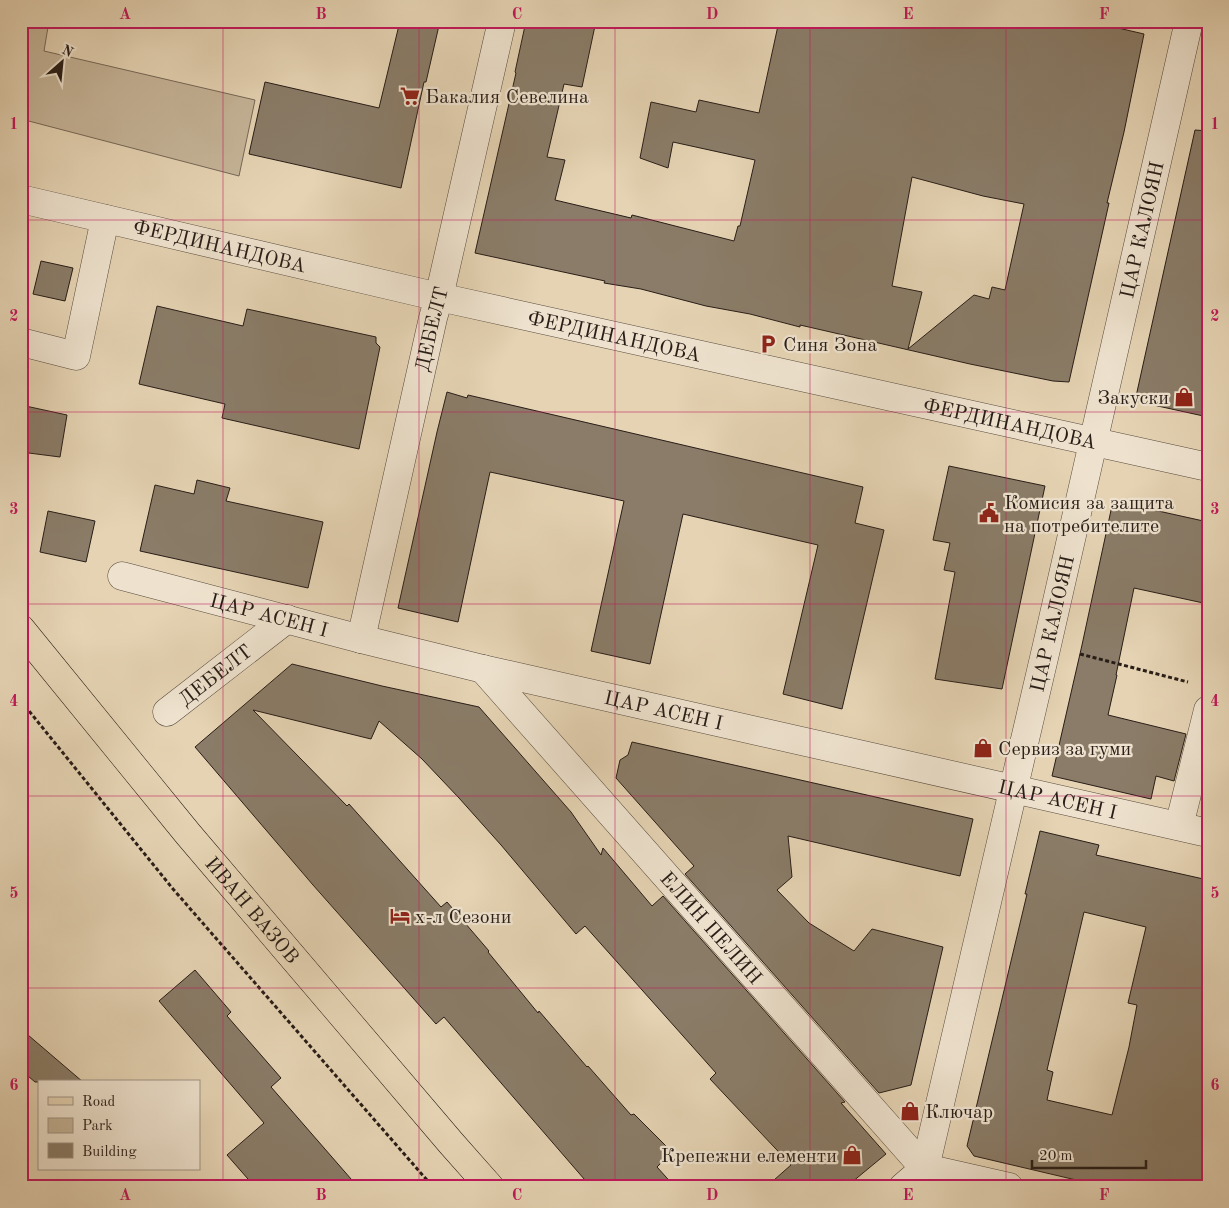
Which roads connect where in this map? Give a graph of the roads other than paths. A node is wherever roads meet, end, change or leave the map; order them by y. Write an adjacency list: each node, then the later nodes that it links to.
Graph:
1 (502, 21): 5 (street, ДЕБЕЛТ)
2 (1189, 21): 7 (street, ЦАР КАЛОЯН)
3 (21, 199): 4 (street, ФЕРДИНАНДОВА)
4 (105, 218): 5 (street, ФЕРДИНАНДОВА); 6 (street)
5 (439, 297): 7 (street, ФЕРДИНАНДОВА); 12 (street, ДЕБЕЛТ)
6 (21, 342)
7 (1094, 442): 8 (street, ФЕРДИНАНДОВА); 16 (street, ЦАР КАЛОЯН)
8 (1208, 467)
9 (122, 576): 10 (street, ЦАР АСЕН I)
10 (287, 619): 12 (street, ЦАР АСЕН I); 15 (street, ДЕБЕЛТ)
11 (21, 629): 20 (main road, ИВАН ВАЗОВ)
12 (361, 639): 13 (street, ЦАР АСЕН I)
13 (483, 669): 16 (street, ЦАР АСЕН I); 19 (street, ЕЛИН ПЕЛИН)
14 (1208, 710): 17 (street)
15 (167, 712)
16 (1013, 788): 17 (street, ЦАР АСЕН I); 19 (street, ЦАР КАЛОЯН)
17 (1179, 826): 18 (street, ЦАР АСЕН I)
18 (1208, 833)
19 (933, 1177): 21 (street); 22 (street)
20 (490, 1187)
21 (903, 1187)
22 (1010, 1187)

